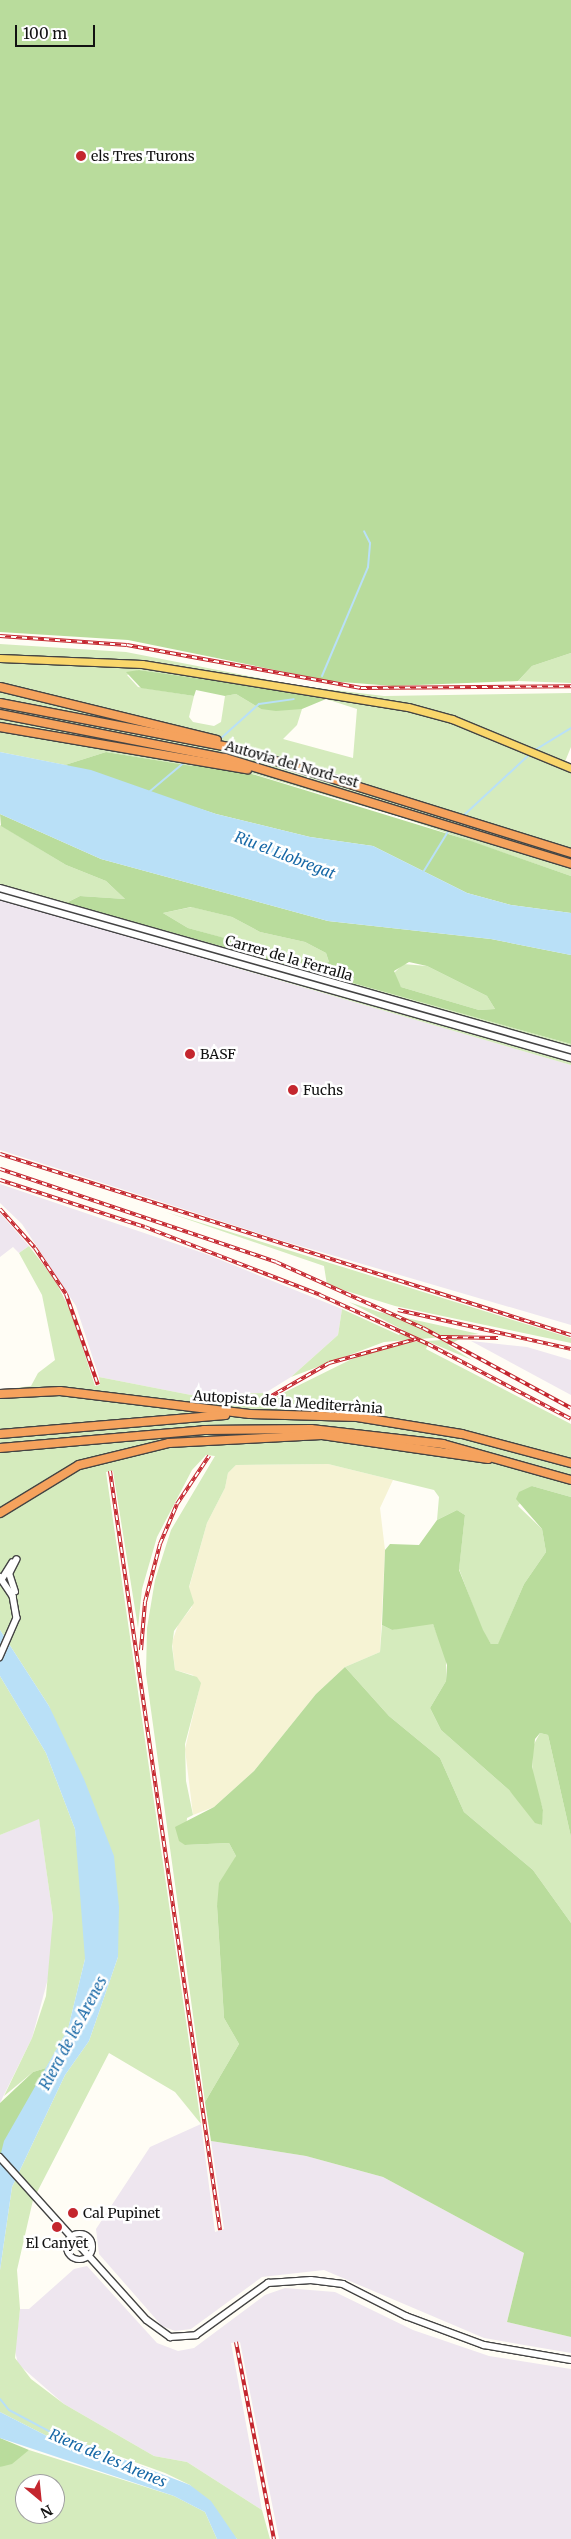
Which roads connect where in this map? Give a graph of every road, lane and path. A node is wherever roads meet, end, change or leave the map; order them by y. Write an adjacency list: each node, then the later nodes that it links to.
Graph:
1 (0, 658): 7 (main road)
2 (0, 687): 6 (highway)
3 (0, 703): 6 (highway)
4 (0, 714): 8 (highway, Autovia del Nord-est)
5 (0, 727): 8 (highway)
6 (203, 738): 9 (highway, Autovia del Nord-est)
7 (571, 768)
8 (281, 774): 10 (highway, Autovia del Nord-est)
9 (571, 853)
10 (571, 864)
11 (0, 888): 13 (street, Carrer de la Ferralla)
12 (0, 896): 14 (street, Carrer de la Ferralla)
13 (571, 1050)
14 (571, 1058)
15 (0, 1394): 16 (highway, Autopista de la Mediterrània)
16 (250, 1414): 17 (highway); 19 (highway, Autopista de la Mediterrània)
17 (0, 1434)
18 (0, 1448): 20 (highway)
19 (571, 1463)
20 (519, 1465): 21 (highway); 22 (highway)
21 (571, 1480)
22 (0, 1513)
23 (8, 1566): 24 (street); 25 (street); 26 (street)
24 (0, 1568)
25 (1, 1578): 26 (street)
26 (17, 1607): 27 (street)
27 (0, 1656)
28 (0, 2157): 29 (street)
29 (72, 2238): 30 (street); 30 (street); 30 (street)
30 (88, 2256): 31 (street)
31 (571, 2360)

